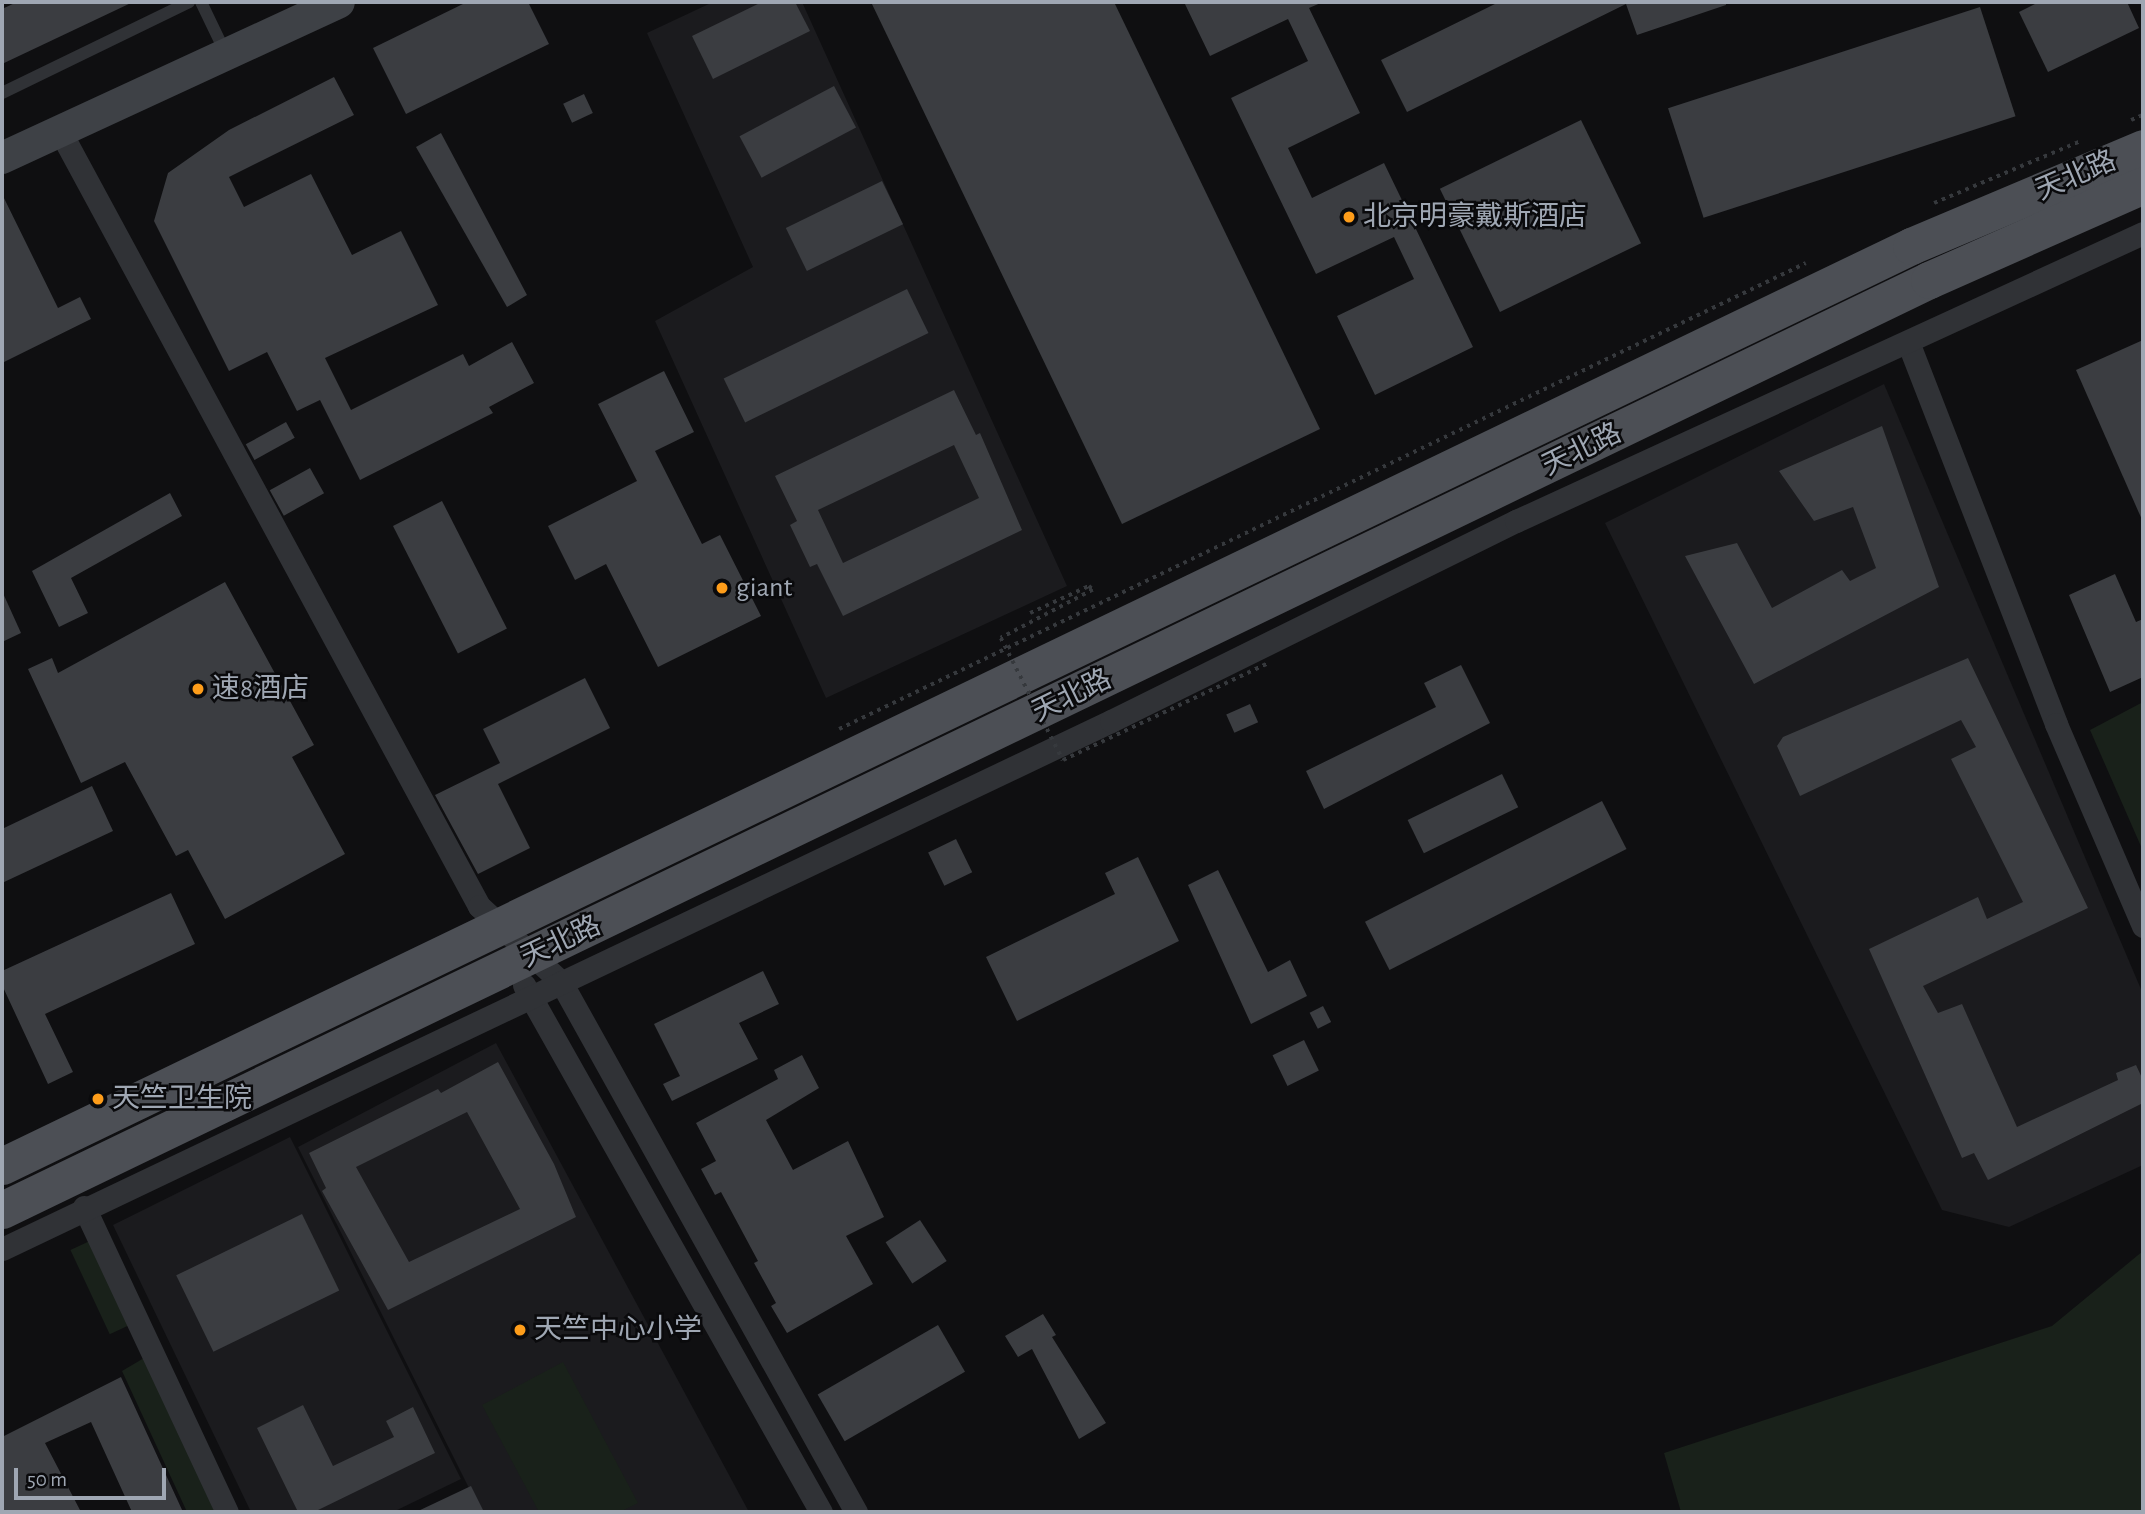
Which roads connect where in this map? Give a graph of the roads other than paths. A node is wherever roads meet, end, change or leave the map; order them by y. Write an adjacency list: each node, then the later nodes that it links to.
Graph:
1 (189, 2): 5 (lane)
2 (201, 2): 4 (lane)
3 (339, 2): 4 (street)
4 (226, 55): 6 (street)
5 (2, 93)
6 (60, 131): 8 (street); 12 (street)
7 (2143, 148): 12 (main road, 天北路)
8 (2, 158)
9 (2143, 185): 14 (main road, 天北路)
10 (2143, 233): 11 (street)
11 (1908, 342): 13 (street); 15 (street)
12 (497, 926): 14 (street); 17 (main road, 天北路)
13 (2143, 926)
14 (523, 960): 15 (street); 16 (street); 19 (main road, 天北路)
15 (561, 982): 16 (street); 23 (street)
16 (531, 996): 18 (street); 22 (street)
17 (2, 1166)
18 (84, 1207): 20 (street); 21 (street)
19 (2, 1210)
20 (2, 1249)
21 (227, 1512)
22 (821, 1512)
23 (856, 1512)

